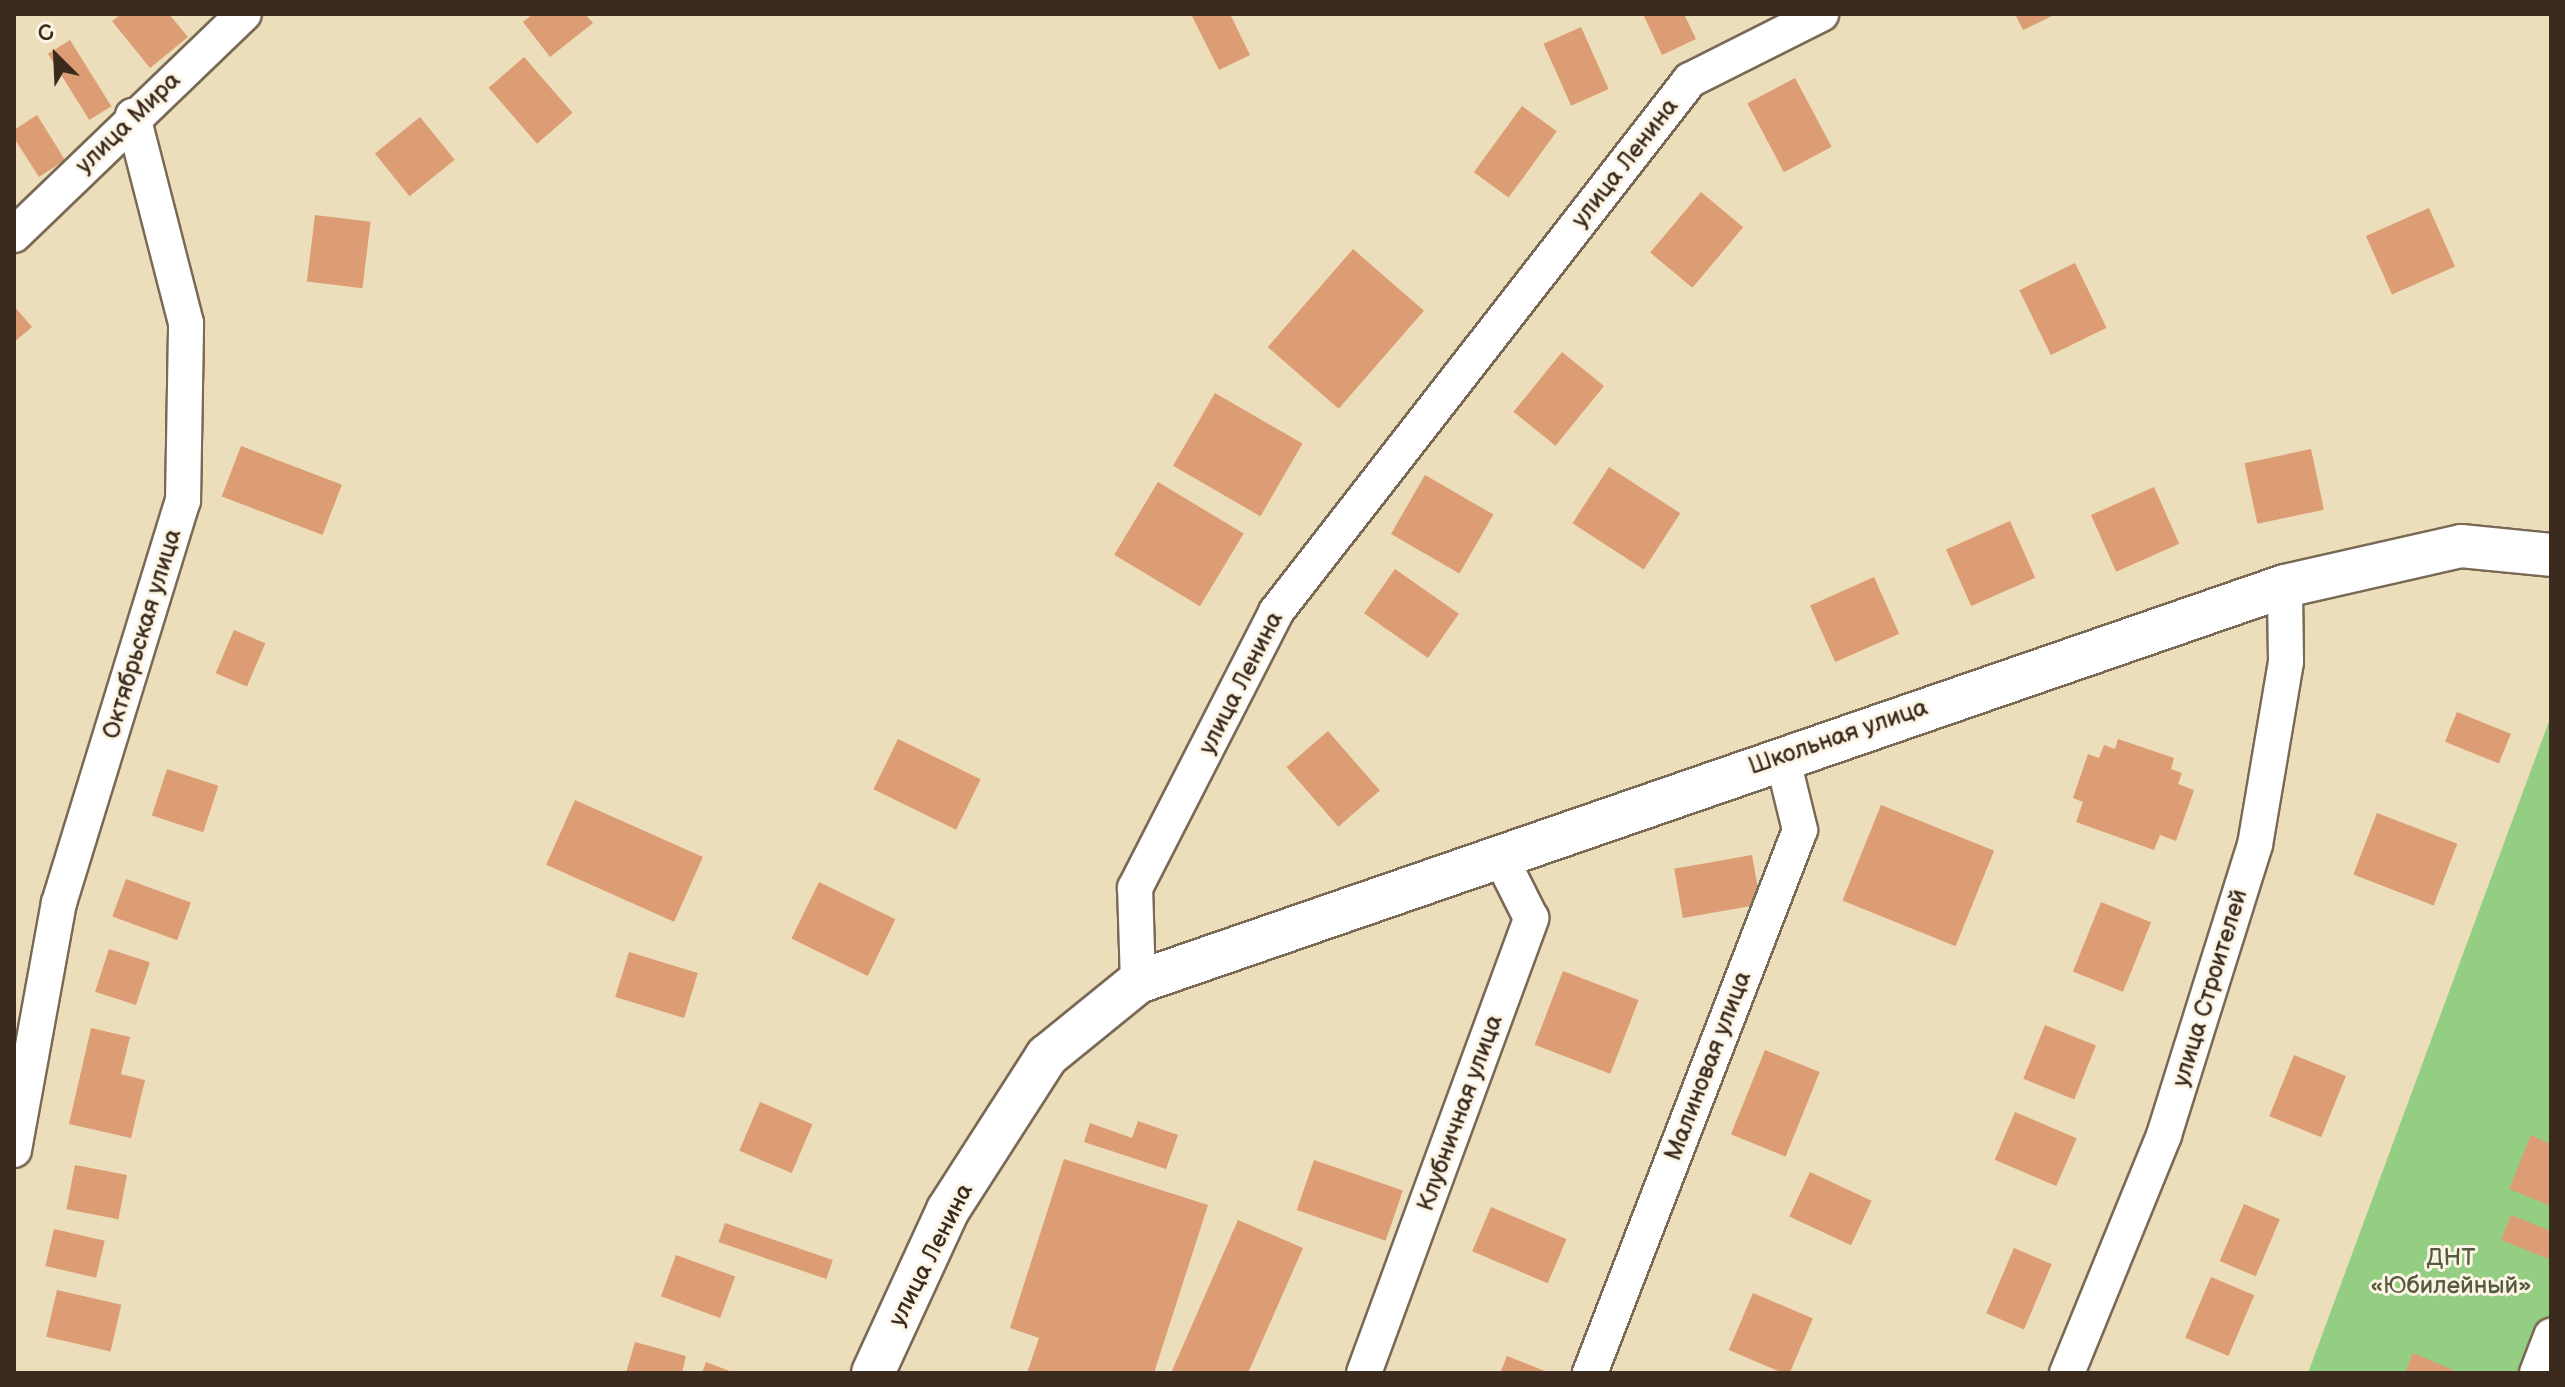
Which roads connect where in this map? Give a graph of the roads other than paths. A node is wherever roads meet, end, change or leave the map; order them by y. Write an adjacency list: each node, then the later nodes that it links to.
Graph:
1 (244, 14): 3 (street, улица Мира)
2 (1821, 14): 9 (street, улица Ленина)
3 (133, 116): 4 (street, улица Мира); 10 (street, Октябрьская улица)
4 (14, 235)
5 (2551, 555): 6 (street, Школьная улица)
6 (2285, 586): 7 (street, Школьная улица); 15 (street, улица Строителей)
7 (1782, 756): 8 (street, Школьная улица); 14 (street, Малиновая улица)
8 (1500, 856): 9 (street, Школьная улица); 13 (street, Клубничная улица)
9 (1138, 982): 12 (street, улица Ленина)
10 (14, 1150)
11 (2551, 1336): 16 (street)
12 (873, 1373)
13 (1364, 1373)
14 (1590, 1373)
15 (2067, 1373)
16 (2537, 1373)

